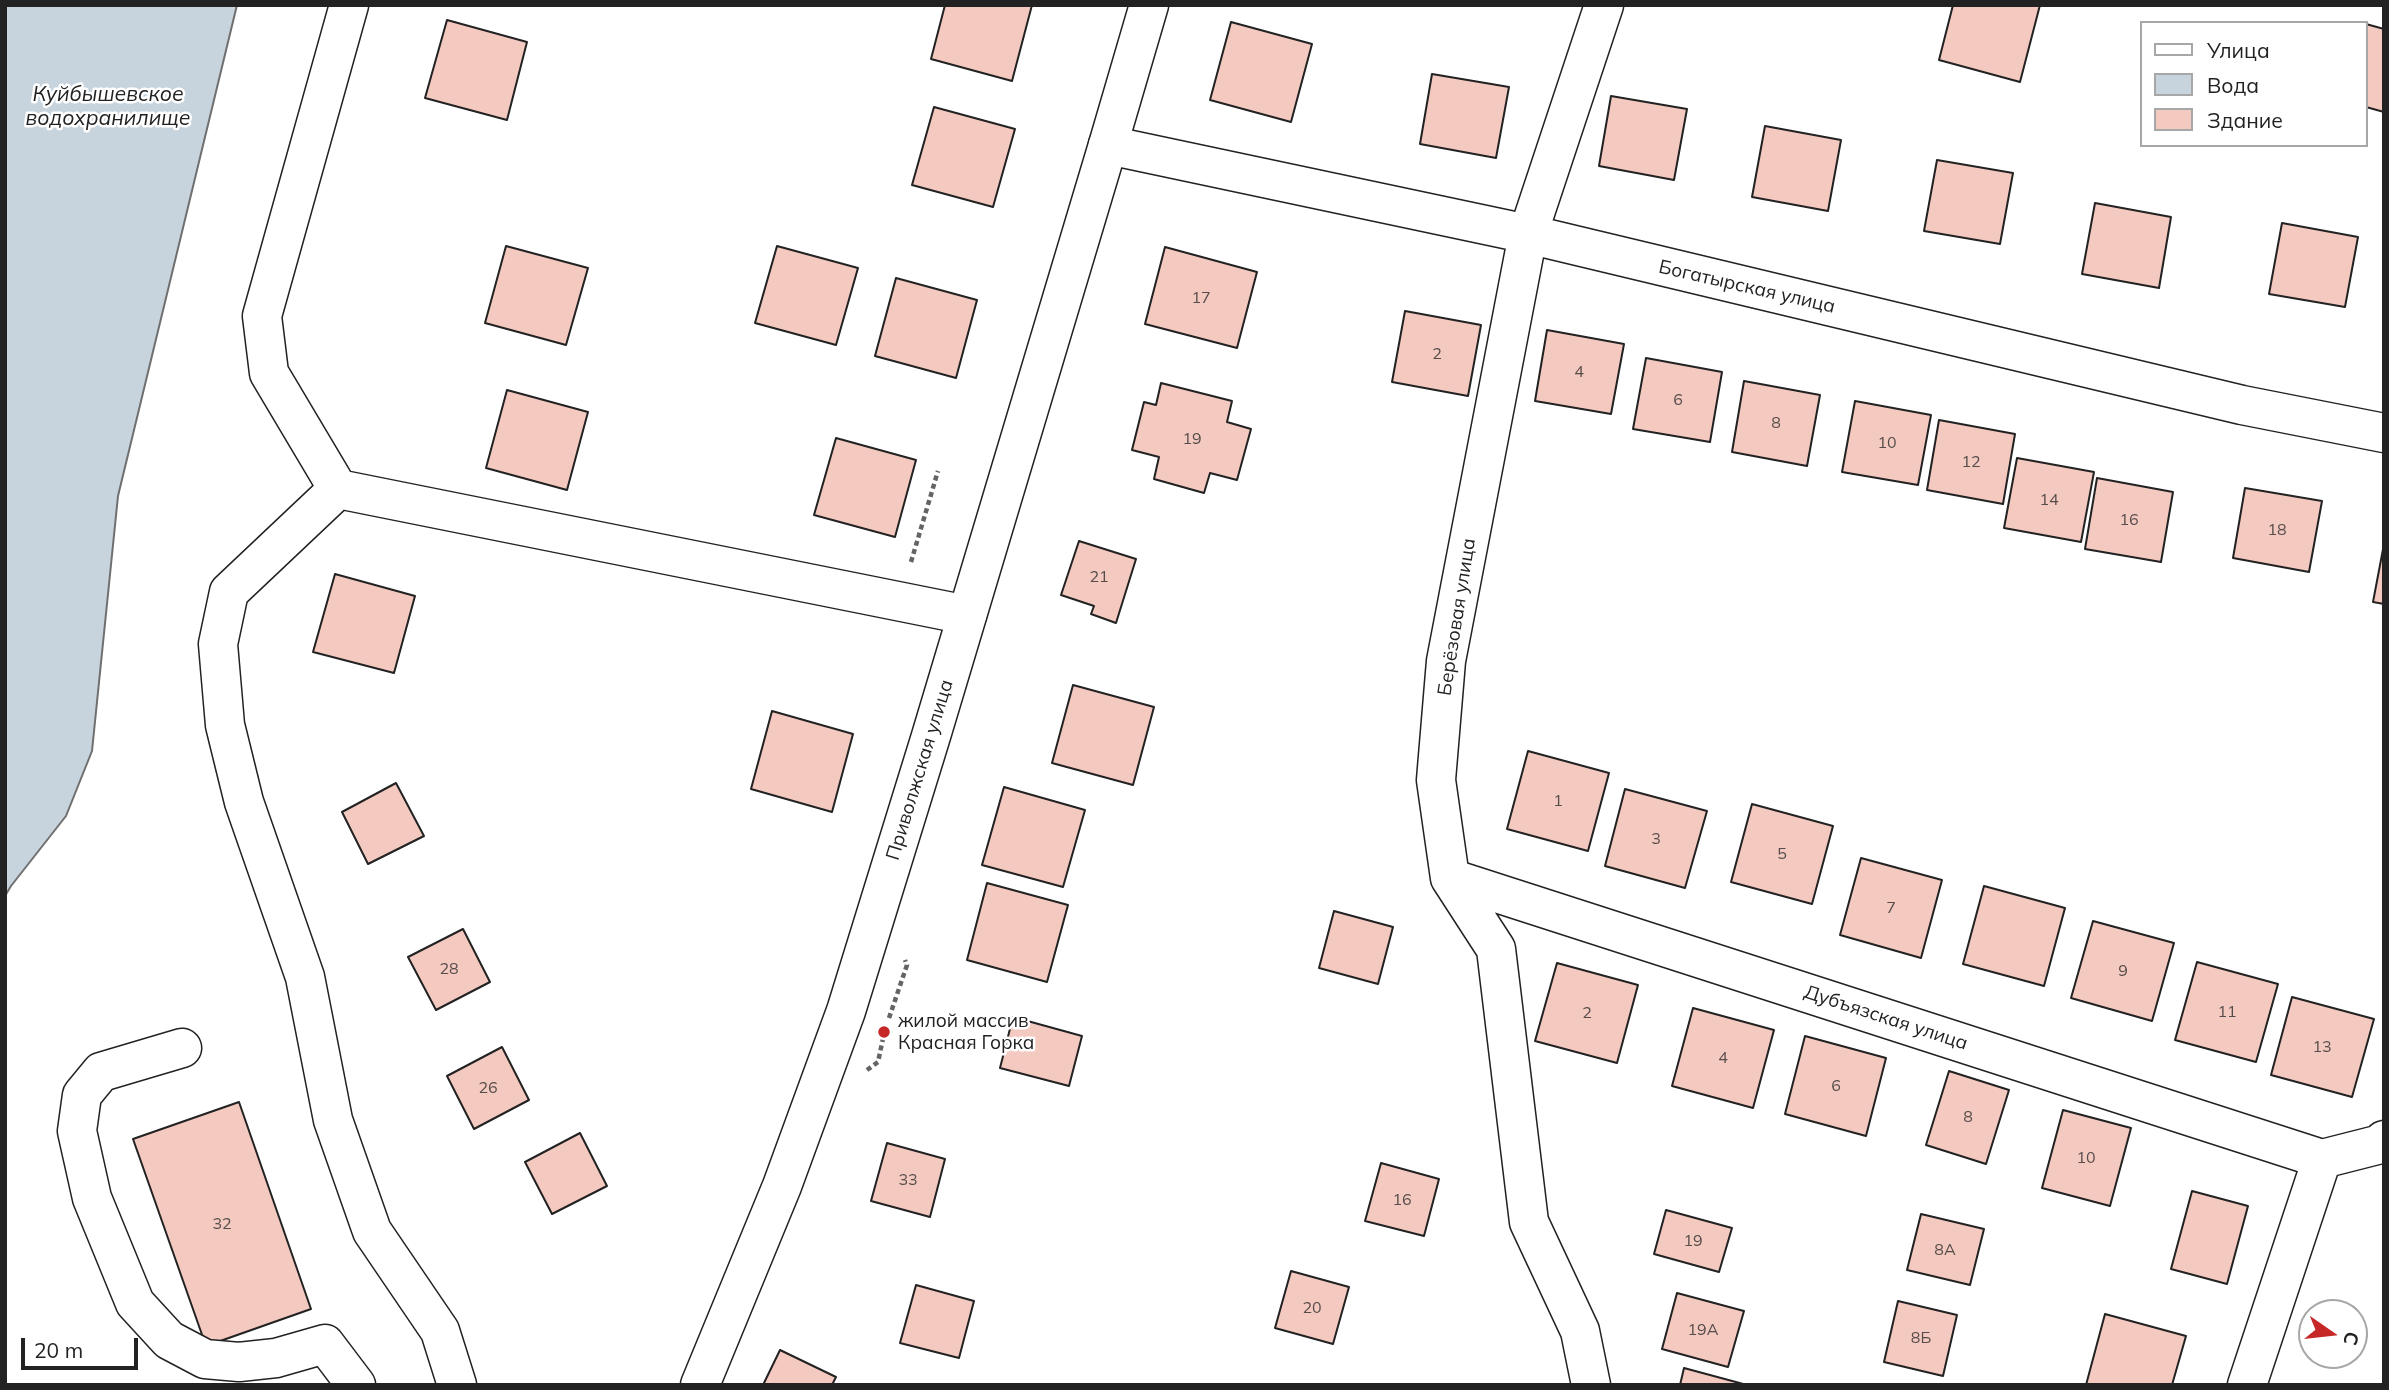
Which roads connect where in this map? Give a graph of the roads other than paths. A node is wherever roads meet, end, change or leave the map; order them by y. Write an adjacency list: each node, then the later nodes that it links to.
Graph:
1 (349, 5): 7 (street)
2 (1149, 5): 4 (street, Приволжская улица)
3 (1604, 5): 5 (street, Берёзовая улица)
4 (1108, 145): 5 (street, Богатырская улица); 8 (street, Приволжская улица)
5 (1528, 234): 6 (street, Богатырская улица); 9 (street, Берёзовая улица)
6 (2384, 433)
7 (338, 489): 8 (street); 14 (street)
8 (967, 615): 15 (street, Приволжская улица)
9 (1450, 877): 12 (street, Дубъязская улица); 16 (street, Берёзовая улица)
10 (182, 1048): 13 (street)
11 (2384, 1140): 12 (street)
12 (2322, 1159): 17 (street)
13 (356, 1385)
14 (457, 1385)
15 (701, 1385)
16 (1591, 1385)
17 (2247, 1385)

